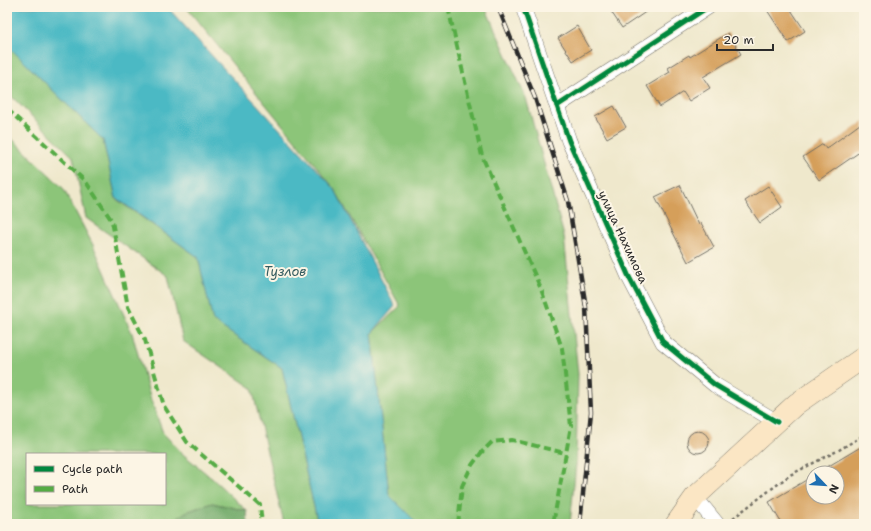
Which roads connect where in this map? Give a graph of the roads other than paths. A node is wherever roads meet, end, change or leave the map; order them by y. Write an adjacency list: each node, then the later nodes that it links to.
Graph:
1 (523, 7): 3 (street, улица Нахимова)
2 (708, 7): 3 (street)
3 (557, 106): 5 (street, улица Нахимова)
4 (864, 357): 5 (main road)
5 (777, 422): 6 (main road)
6 (695, 498): 7 (street); 8 (main road)
7 (724, 522)
8 (676, 524)

